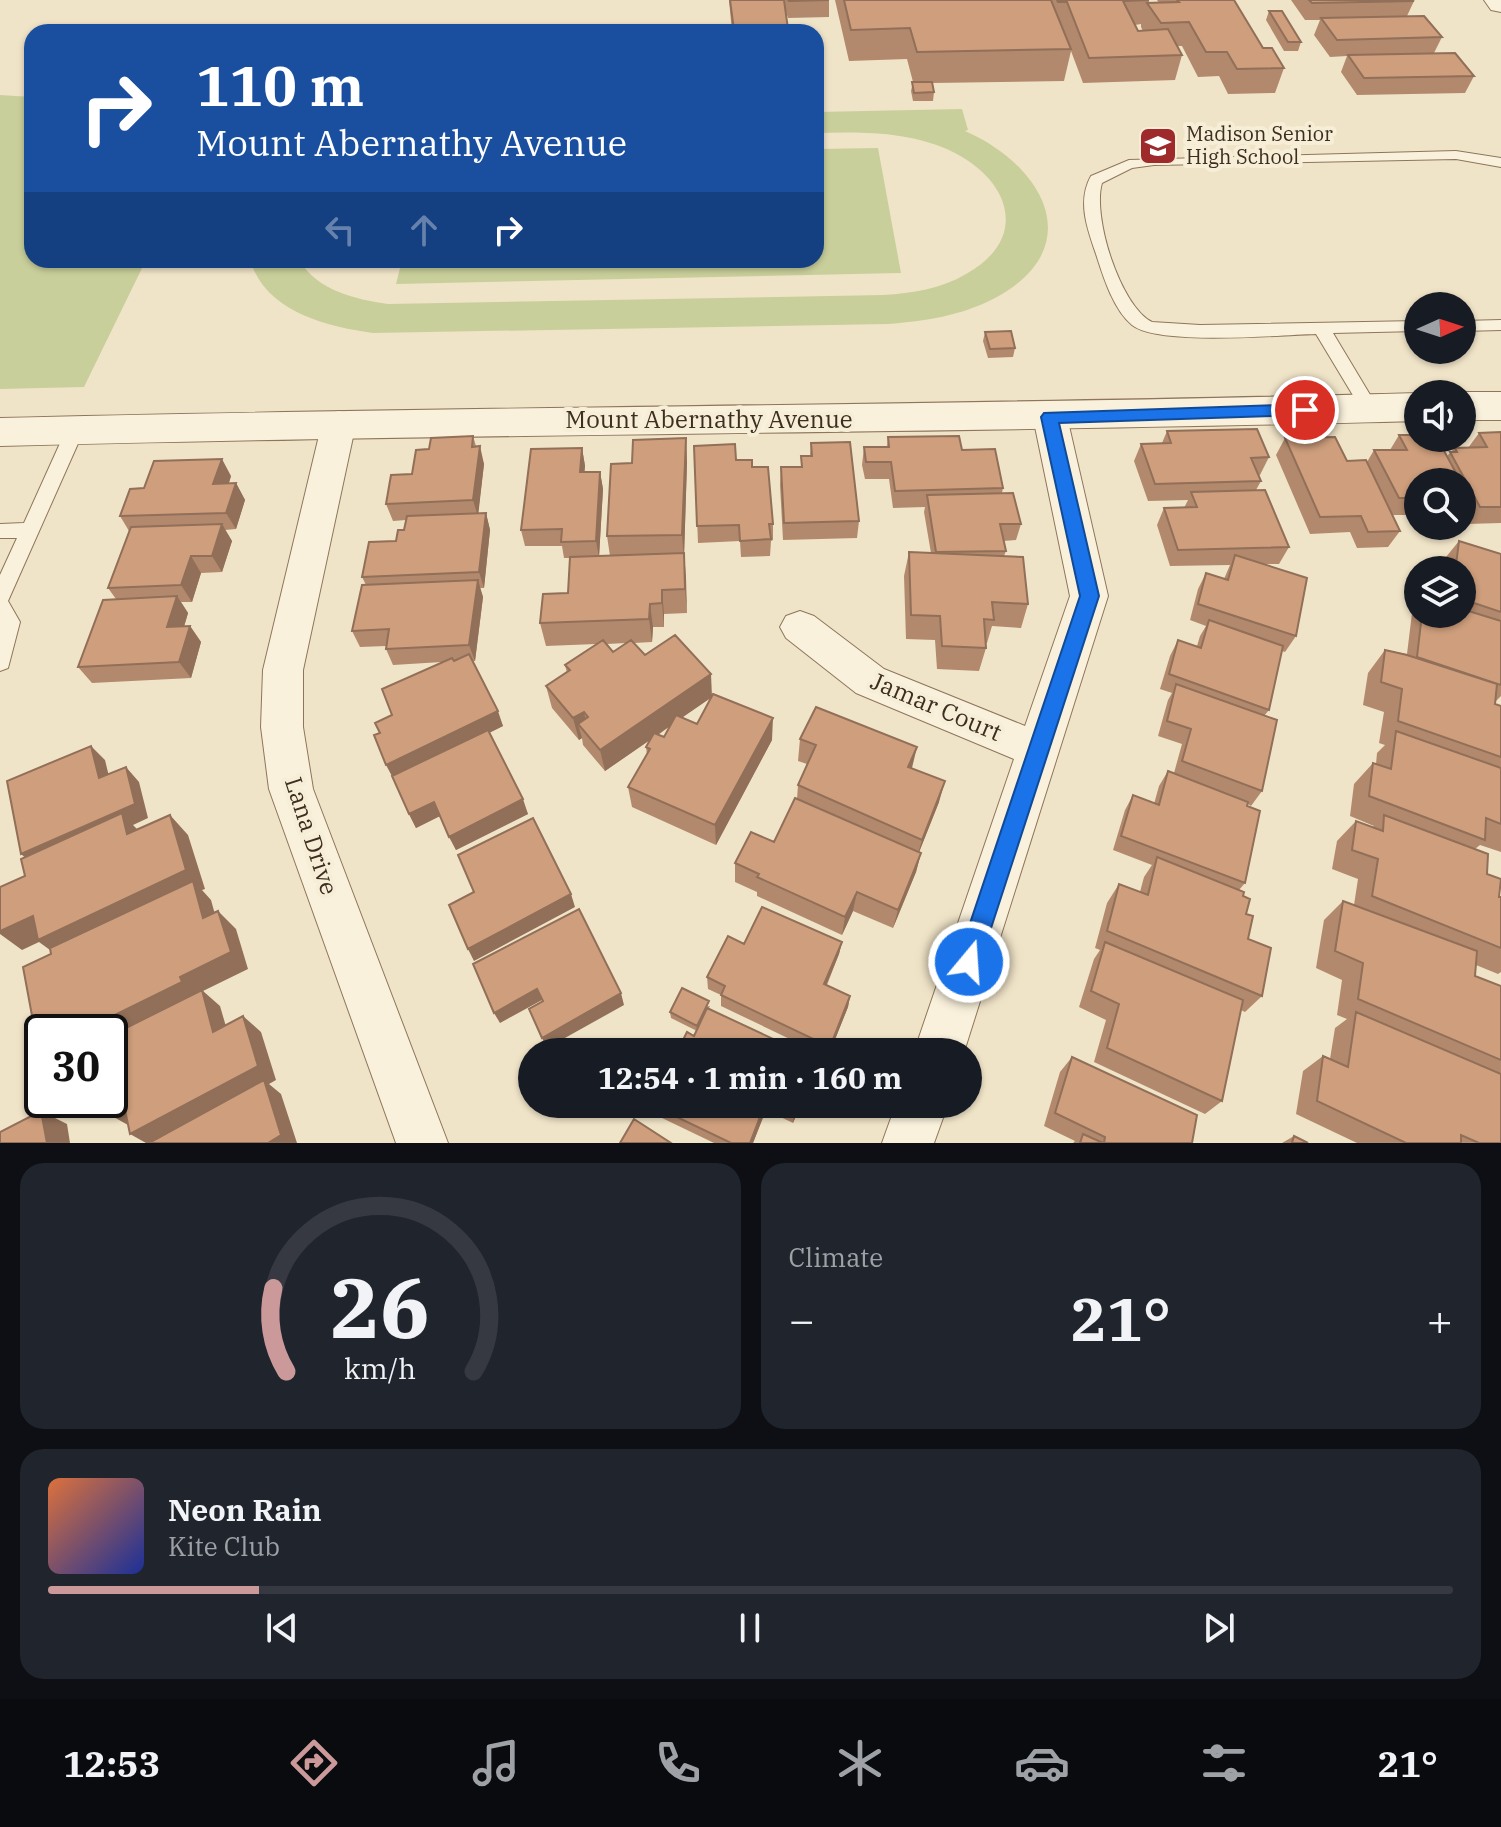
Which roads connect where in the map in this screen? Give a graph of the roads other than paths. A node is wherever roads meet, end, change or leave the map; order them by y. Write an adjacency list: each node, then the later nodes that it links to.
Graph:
1 (1501, 163): 5 (lane)
2 (1501, 325): 4 (lane)
3 (1404, 326): 5 (lane)
4 (1476, 326)
5 (1321, 328): 9 (lane)
6 (1476, 406): 7 (street)
7 (1501, 406)
8 (1404, 407): 9 (street, Mount Abernathy Avenue)
9 (1369, 408): 10 (street, Mount Abernathy Avenue)
10 (1050, 417): 11 (street, Mount Abernathy Avenue); 20 (street)
11 (339, 423): 12 (street, Mount Abernathy Avenue); 23 (street, Lana Drive)
12 (75, 430): 13 (street, Mount Abernathy Avenue); 14 (lane)
13 (0, 432)
14 (30, 530): 15 (lane); 16 (lane)
15 (0, 531)
16 (0, 597)
17 (3, 617): 19 (lane)
18 (800, 627): 20 (street, Jamar Court)
19 (0, 662)
20 (1038, 750): 21 (street)
21 (944, 1038)
22 (917, 1118): 24 (street)
23 (422, 1143)
24 (908, 1143)

